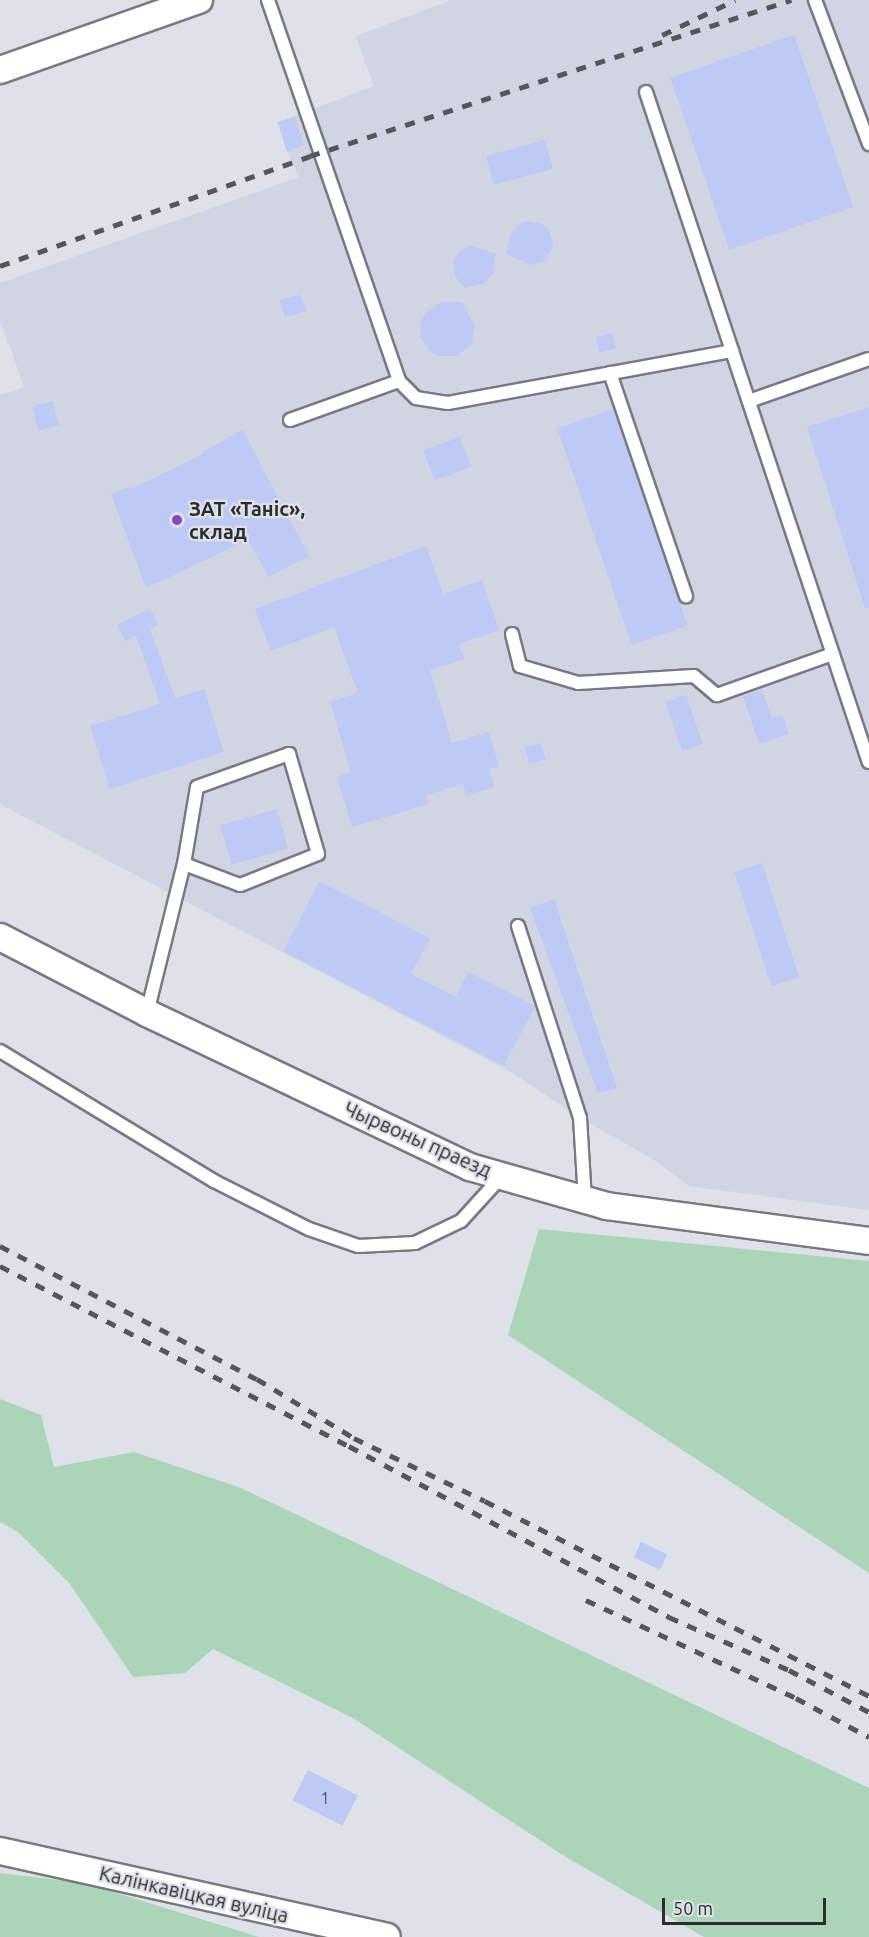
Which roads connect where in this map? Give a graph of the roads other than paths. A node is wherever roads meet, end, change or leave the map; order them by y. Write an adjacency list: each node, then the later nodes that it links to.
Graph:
1 (199, 0): 4 (street)
2 (268, 0): 10 (lane)
3 (815, 0): 6 (lane)
4 (0, 70)
5 (646, 92): 7 (lane)
6 (869, 144)
7 (732, 351): 9 (lane); 11 (lane)
8 (869, 359): 11 (lane)
9 (610, 374): 10 (lane); 13 (lane)
10 (399, 381): 12 (lane)
11 (748, 401): 15 (lane)
12 (290, 420)
13 (686, 596)
14 (512, 634): 15 (lane)
15 (832, 654): 16 (lane)
16 (869, 762)
17 (184, 864): 17 (lane); 20 (lane)
18 (518, 926): 23 (lane)
19 (0, 937): 20 (street, Чырвоны праезд)
20 (147, 1013): 22 (street, Чырвоны праезд)
21 (0, 1052): 22 (lane)
22 (502, 1176): 23 (street, Чырвоны праезд)
23 (585, 1200): 24 (street, Чырвоны праезд)
24 (869, 1240)
25 (0, 1851): 26 (street, Калінкавіцкая вуліца)
26 (387, 1937)

